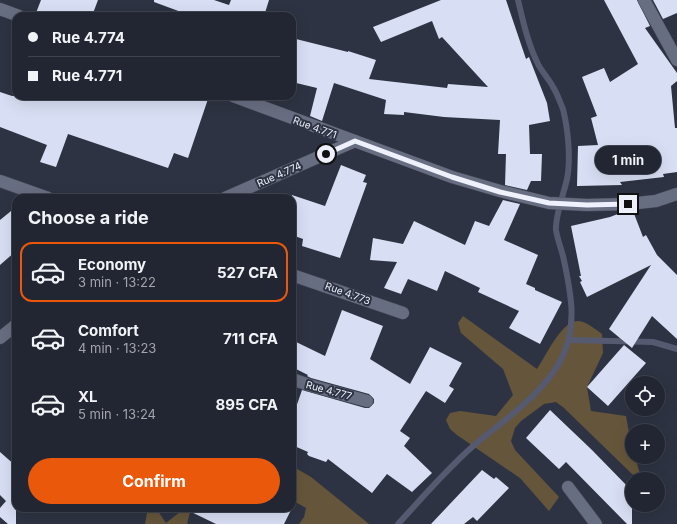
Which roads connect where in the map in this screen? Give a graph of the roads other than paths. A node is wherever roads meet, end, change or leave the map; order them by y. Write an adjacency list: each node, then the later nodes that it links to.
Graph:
1 (644, 0): 4 (street)
2 (0, 9): 3 (street)
3 (12, 13)
4 (677, 60)
5 (245, 100): 6 (street, Rue 4.771)
6 (355, 141): 9 (street, Rue 4.774); 10 (street, Rue 4.771)
7 (0, 181): 8 (street)
8 (37, 194)
9 (234, 194)
10 (677, 194)
11 (296, 276): 12 (street, Rue 4.773)
12 (403, 313)
13 (12, 328): 14 (street)
14 (0, 338)
15 (296, 380): 16 (street, Rue 4.777)
16 (367, 401)
17 (568, 487): 18 (street)
18 (596, 524)

